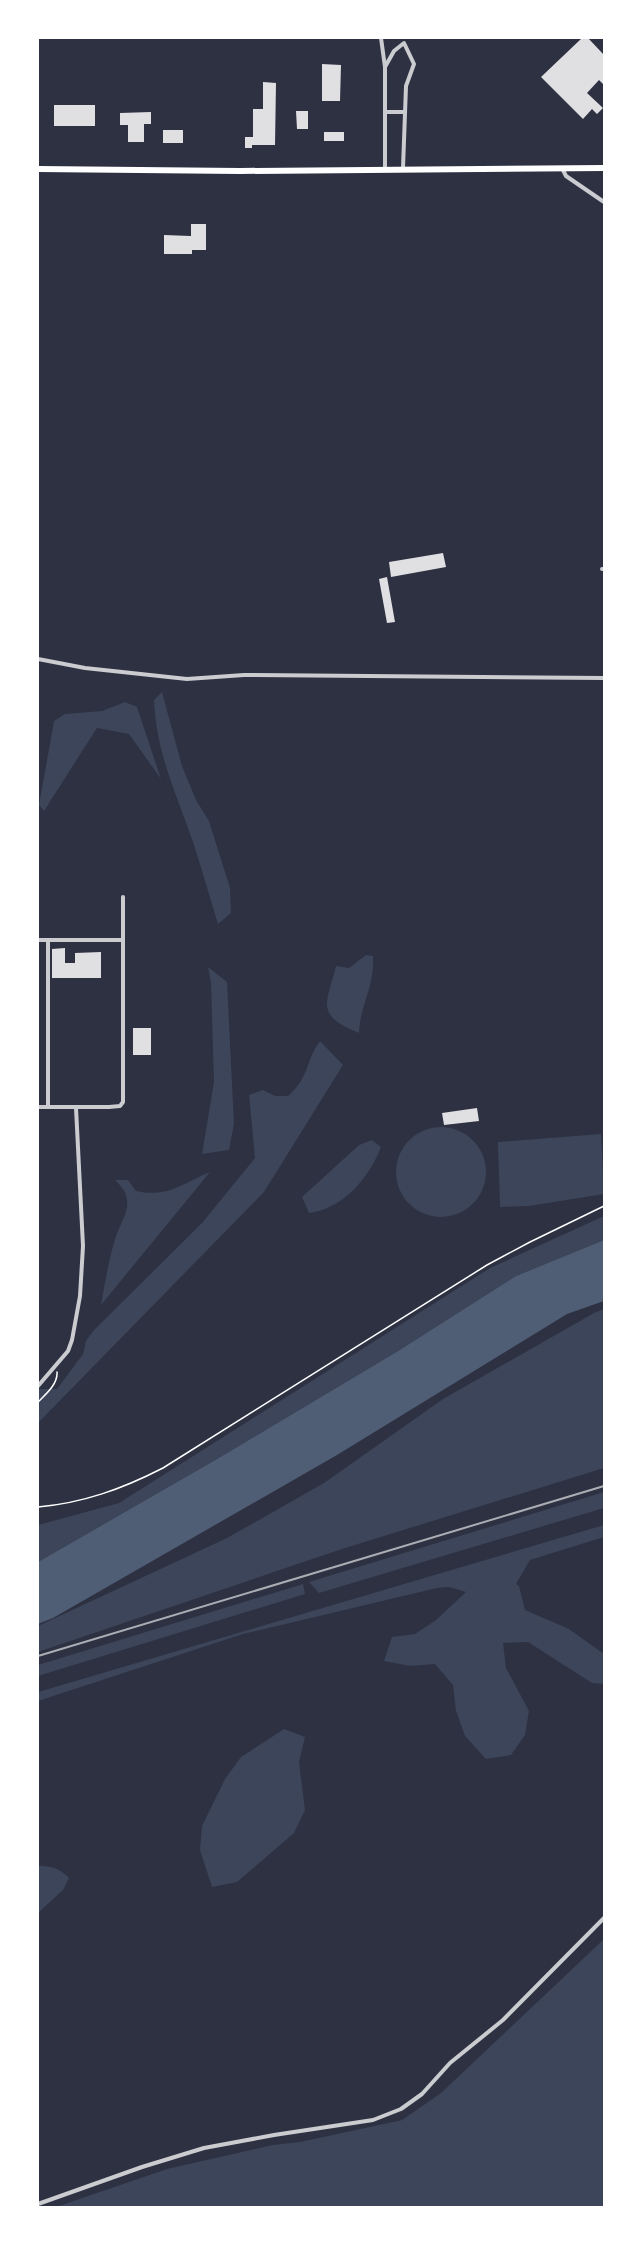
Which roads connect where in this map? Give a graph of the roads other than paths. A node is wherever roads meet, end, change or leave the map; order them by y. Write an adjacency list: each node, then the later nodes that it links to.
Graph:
1 (381, 38): 2 (street)
2 (385, 67): 3 (street); 4 (street)
3 (385, 112): 4 (street); 9 (street)
4 (404, 112): 5 (street)
5 (403, 168): 6 (main road); 9 (main road)
6 (562, 168): 7 (main road); 10 (street)
7 (604, 168)
8 (38, 169): 9 (main road)
9 (385, 169)
10 (604, 202)
11 (38, 659): 12 (street)
12 (604, 678)
13 (123, 897): 16 (street)
14 (38, 940): 15 (street)
15 (48, 940): 16 (street); 18 (street)
16 (123, 940): 19 (street)
17 (38, 1107): 18 (street)
18 (48, 1107): 19 (street)
19 (76, 1108): 20 (street)
20 (38, 1386)
21 (604, 1918): 22 (street)
22 (38, 2204)

